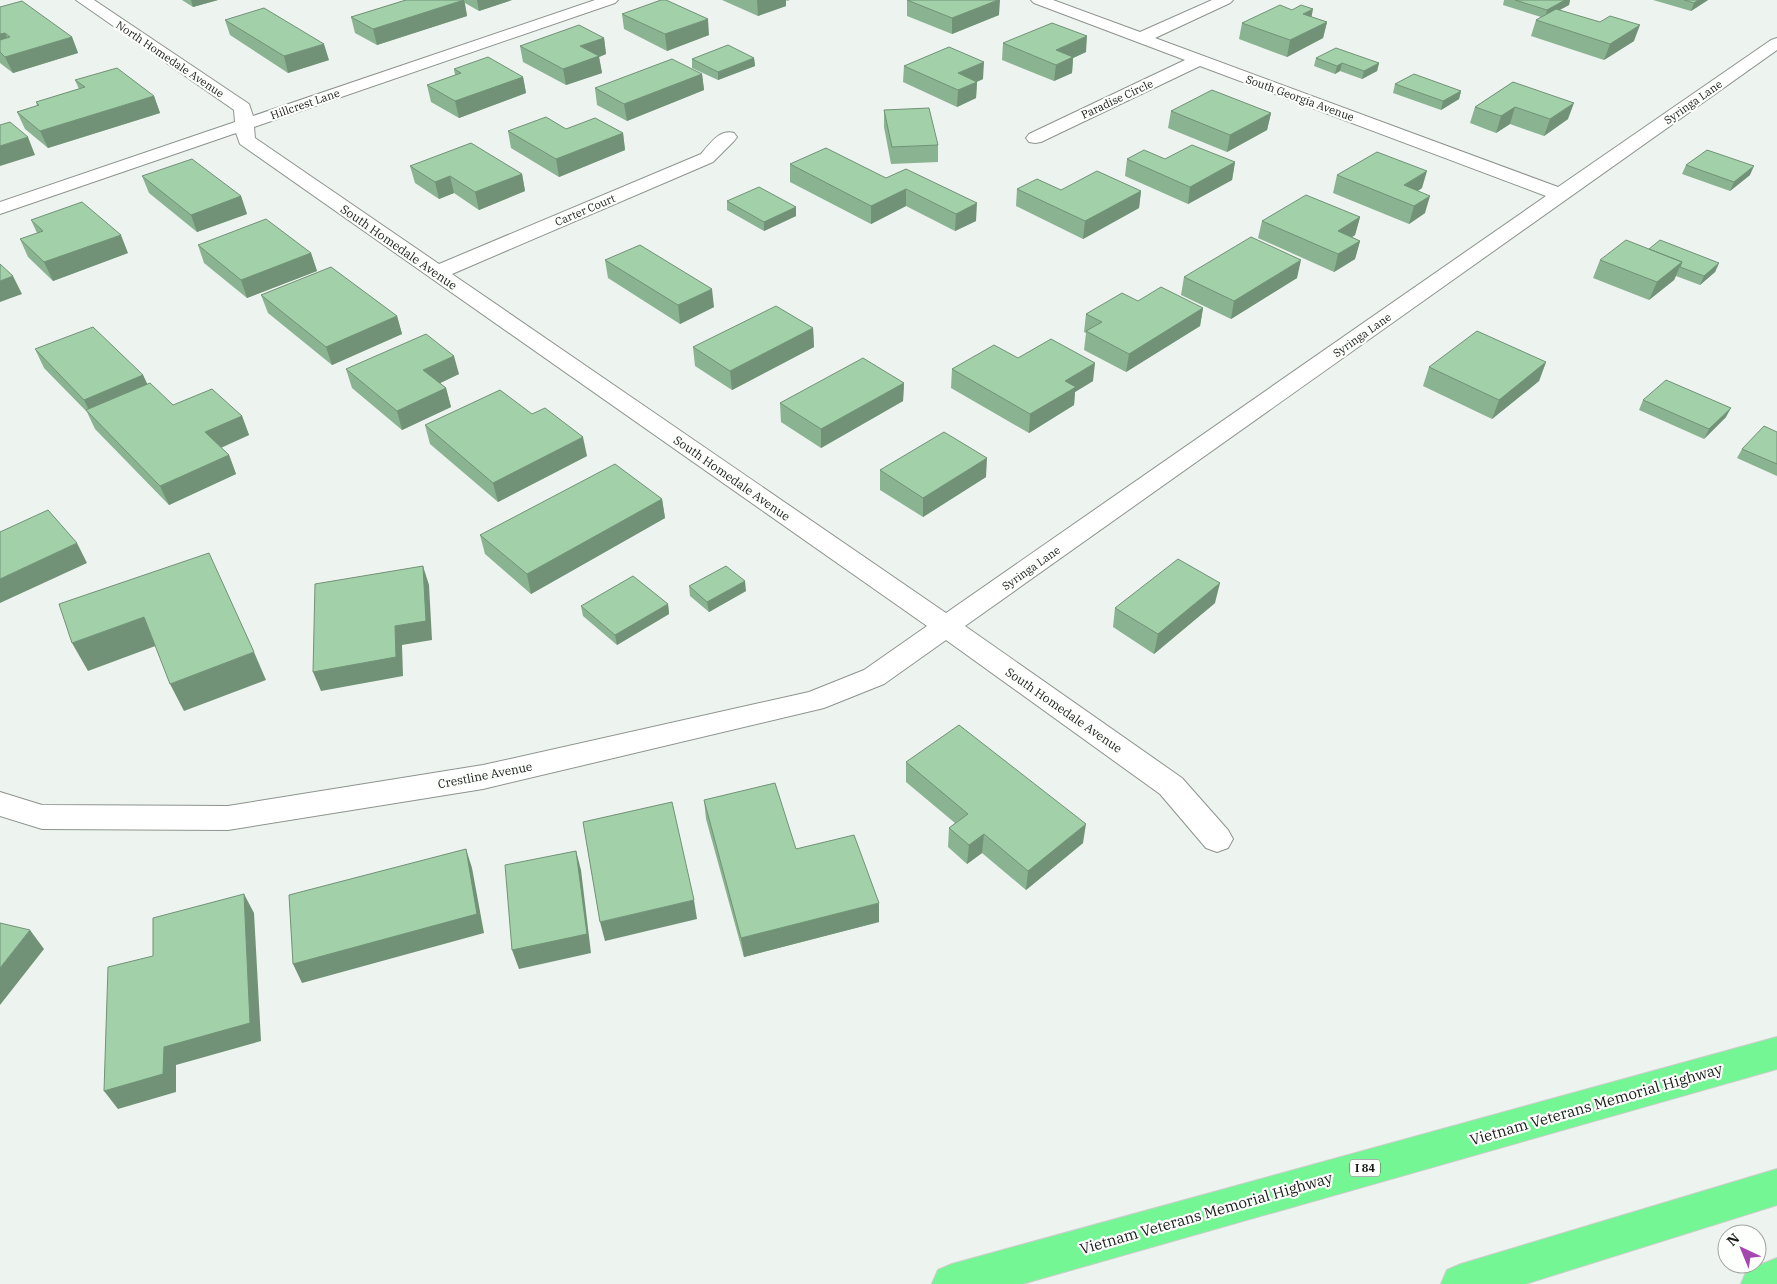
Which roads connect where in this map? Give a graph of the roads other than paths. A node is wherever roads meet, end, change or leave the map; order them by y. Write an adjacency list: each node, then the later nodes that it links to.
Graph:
1 (84, 0): 8 (street, North Homedale Avenue)
2 (610, 0): 8 (street, Hillcrest Lane)
3 (1040, 0): 5 (street, South Georgia Avenue)
4 (1225, 0): 5 (street)
5 (1141, 38): 7 (street, South Georgia Avenue)
6 (1777, 43): 11 (street, Syringa Lane)
7 (1199, 60): 10 (street, Paradise Circle); 11 (street, South Georgia Avenue)
8 (244, 124): 12 (street, Hillcrest Lane); 13 (street, South Homedale Avenue)
9 (728, 137): 13 (street, Carter Court)
10 (1035, 138)
11 (1561, 195): 14 (street, Syringa Lane)
12 (0, 208)
13 (436, 273): 14 (street, South Homedale Avenue)
14 (947, 627): 15 (street, Crestline Avenue); 16 (street, South Homedale Avenue)
15 (0, 804)
16 (1217, 840)
17 (1777, 1053): 20 (highway, Vietnam Veterans Memorial Highway / I 84)
18 (1777, 1188): 21 (highway)
19 (1777, 1278): 22 (highway)
20 (952, 1284)
21 (1461, 1284)
22 (1761, 1284)

